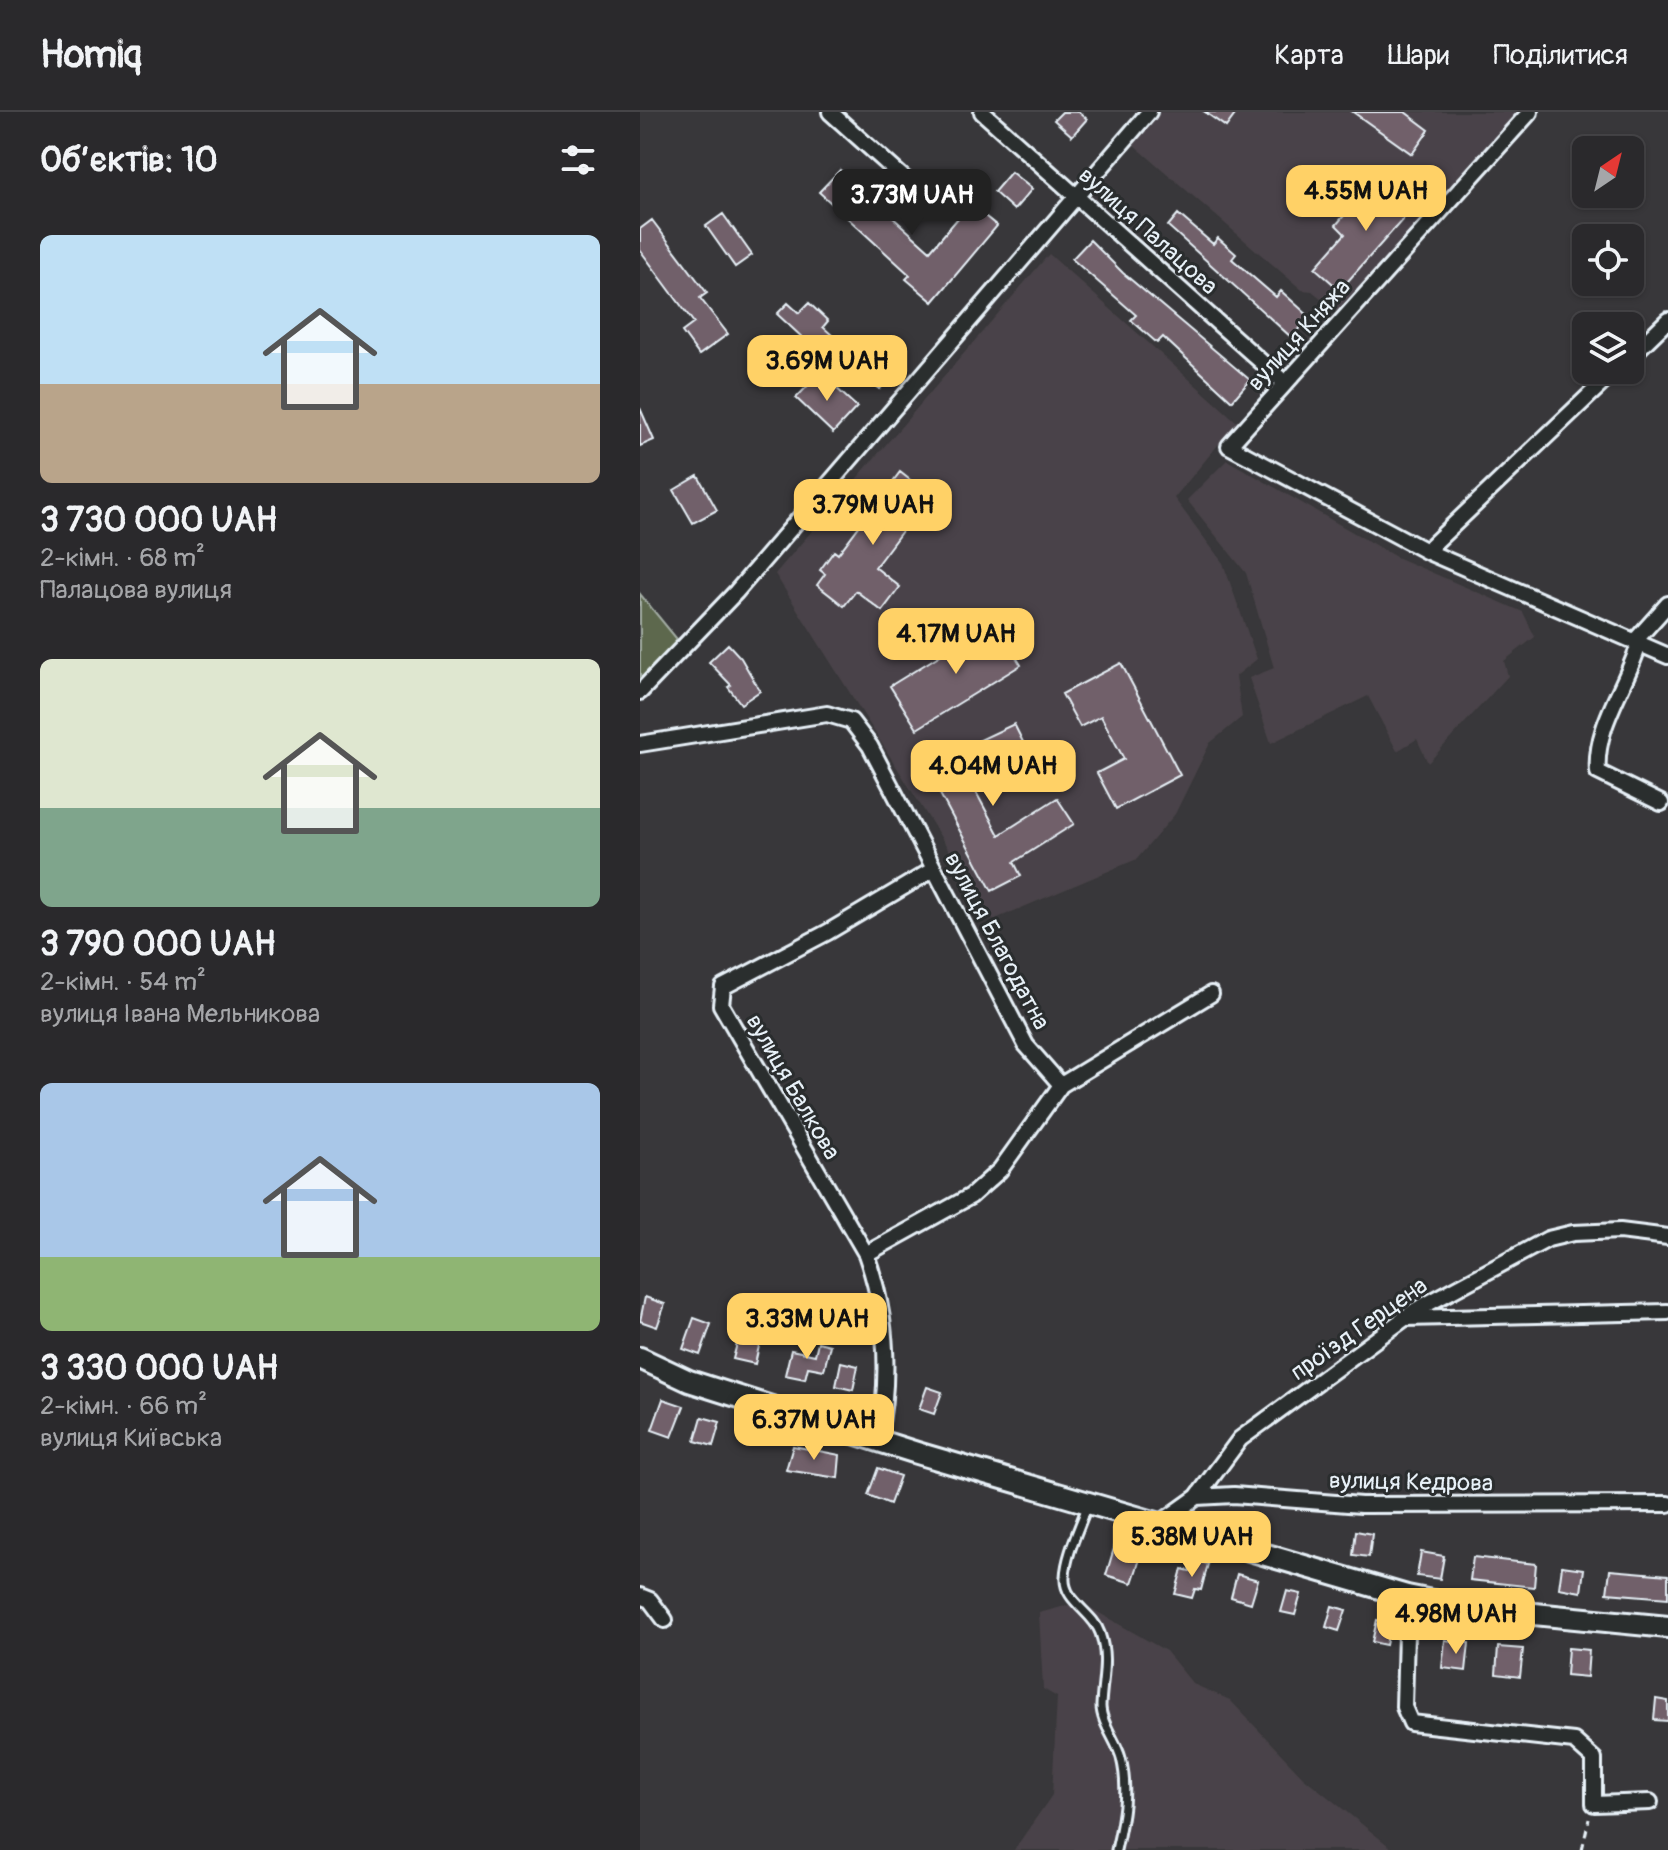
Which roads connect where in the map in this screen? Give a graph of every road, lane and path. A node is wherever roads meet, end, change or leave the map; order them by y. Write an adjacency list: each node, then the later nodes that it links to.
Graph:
1 (830, 112): 5 (street)
2 (982, 112): 6 (street, вулиця Палацова)
3 (1149, 112): 6 (street)
4 (1530, 112): 9 (street, вулиця Княжа)
5 (908, 182)
6 (1076, 197): 9 (street, вулиця Палацова); 15 (street)
7 (1668, 320): 8 (street)
8 (1644, 343)
9 (1285, 383): 11 (street, вулиця Княжа)
10 (1601, 384): 11 (street)
11 (1426, 551): 13 (street)
12 (1668, 604): 13 (street)
13 (1636, 643): 14 (street); 17 (street)
14 (1668, 656)
15 (640, 692)
16 (640, 744): 18 (street, вулиця Благодатна)
17 (1661, 803)
18 (934, 869): 20 (street, вулиця Благодатна); 22 (street, вулиця Балкова)
19 (1211, 994): 20 (street)
20 (1061, 1085): 22 (street)
21 (1668, 1237): 24 (street, проїзд Герцена)
22 (866, 1254): 26 (street, вулиця Балкова)
23 (1668, 1312): 24 (street)
24 (1405, 1318): 27 (street, проїзд Герцена)
25 (640, 1358): 26 (main road)
26 (878, 1439): 28 (main road)
27 (1197, 1497): 29 (street, вулиця Кедрова); 30 (street)
28 (1088, 1502): 30 (main road); 37 (lane)
29 (1668, 1504)
30 (1162, 1522): 32 (main road)
31 (640, 1596): 33 (street)
32 (1407, 1596): 34 (main road); 36 (street)
33 (665, 1620)
34 (1668, 1627)
35 (1650, 1802): 36 (street)
36 (1594, 1804): 38 (path)
37 (1116, 1850)
38 (1582, 1850)

